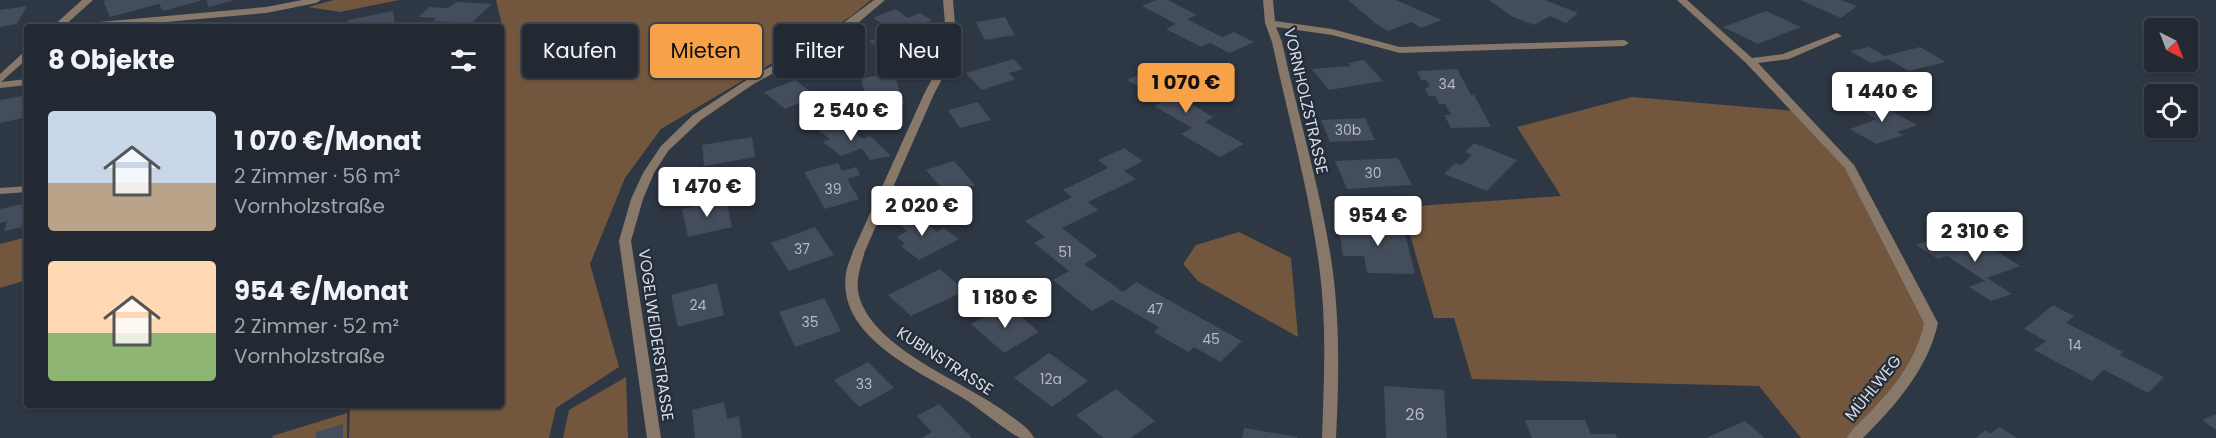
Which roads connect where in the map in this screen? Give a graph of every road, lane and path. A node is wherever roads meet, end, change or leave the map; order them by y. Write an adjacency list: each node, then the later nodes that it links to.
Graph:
1 (88, 0): 8 (street)
2 (316, 0): 9 (street)
3 (880, 0): 19 (street, VOGELWEIDERSTRASSE)
4 (948, 0): 20 (street, KUBINSTRASSE)
5 (1268, 0): 7 (street, VORNHOLZSTRASSE)
6 (1682, 0): 13 (street, MÜHLWEG)
7 (1270, 23): 11 (street, VORNHOLZSTRASSE); 21 (street, VORNHOLZSTRASSE)
8 (60, 24)
9 (110, 24)
10 (1837, 36): 13 (street)
11 (1624, 43)
12 (24, 57): 14 (street)
13 (1750, 61): 22 (street, MÜHLWEG)
14 (0, 79)
15 (24, 82): 16 (street)
16 (0, 85)
17 (24, 189): 18 (street)
18 (0, 192)
19 (654, 438)
20 (1026, 438)
21 (1329, 438)
22 (1854, 438)

